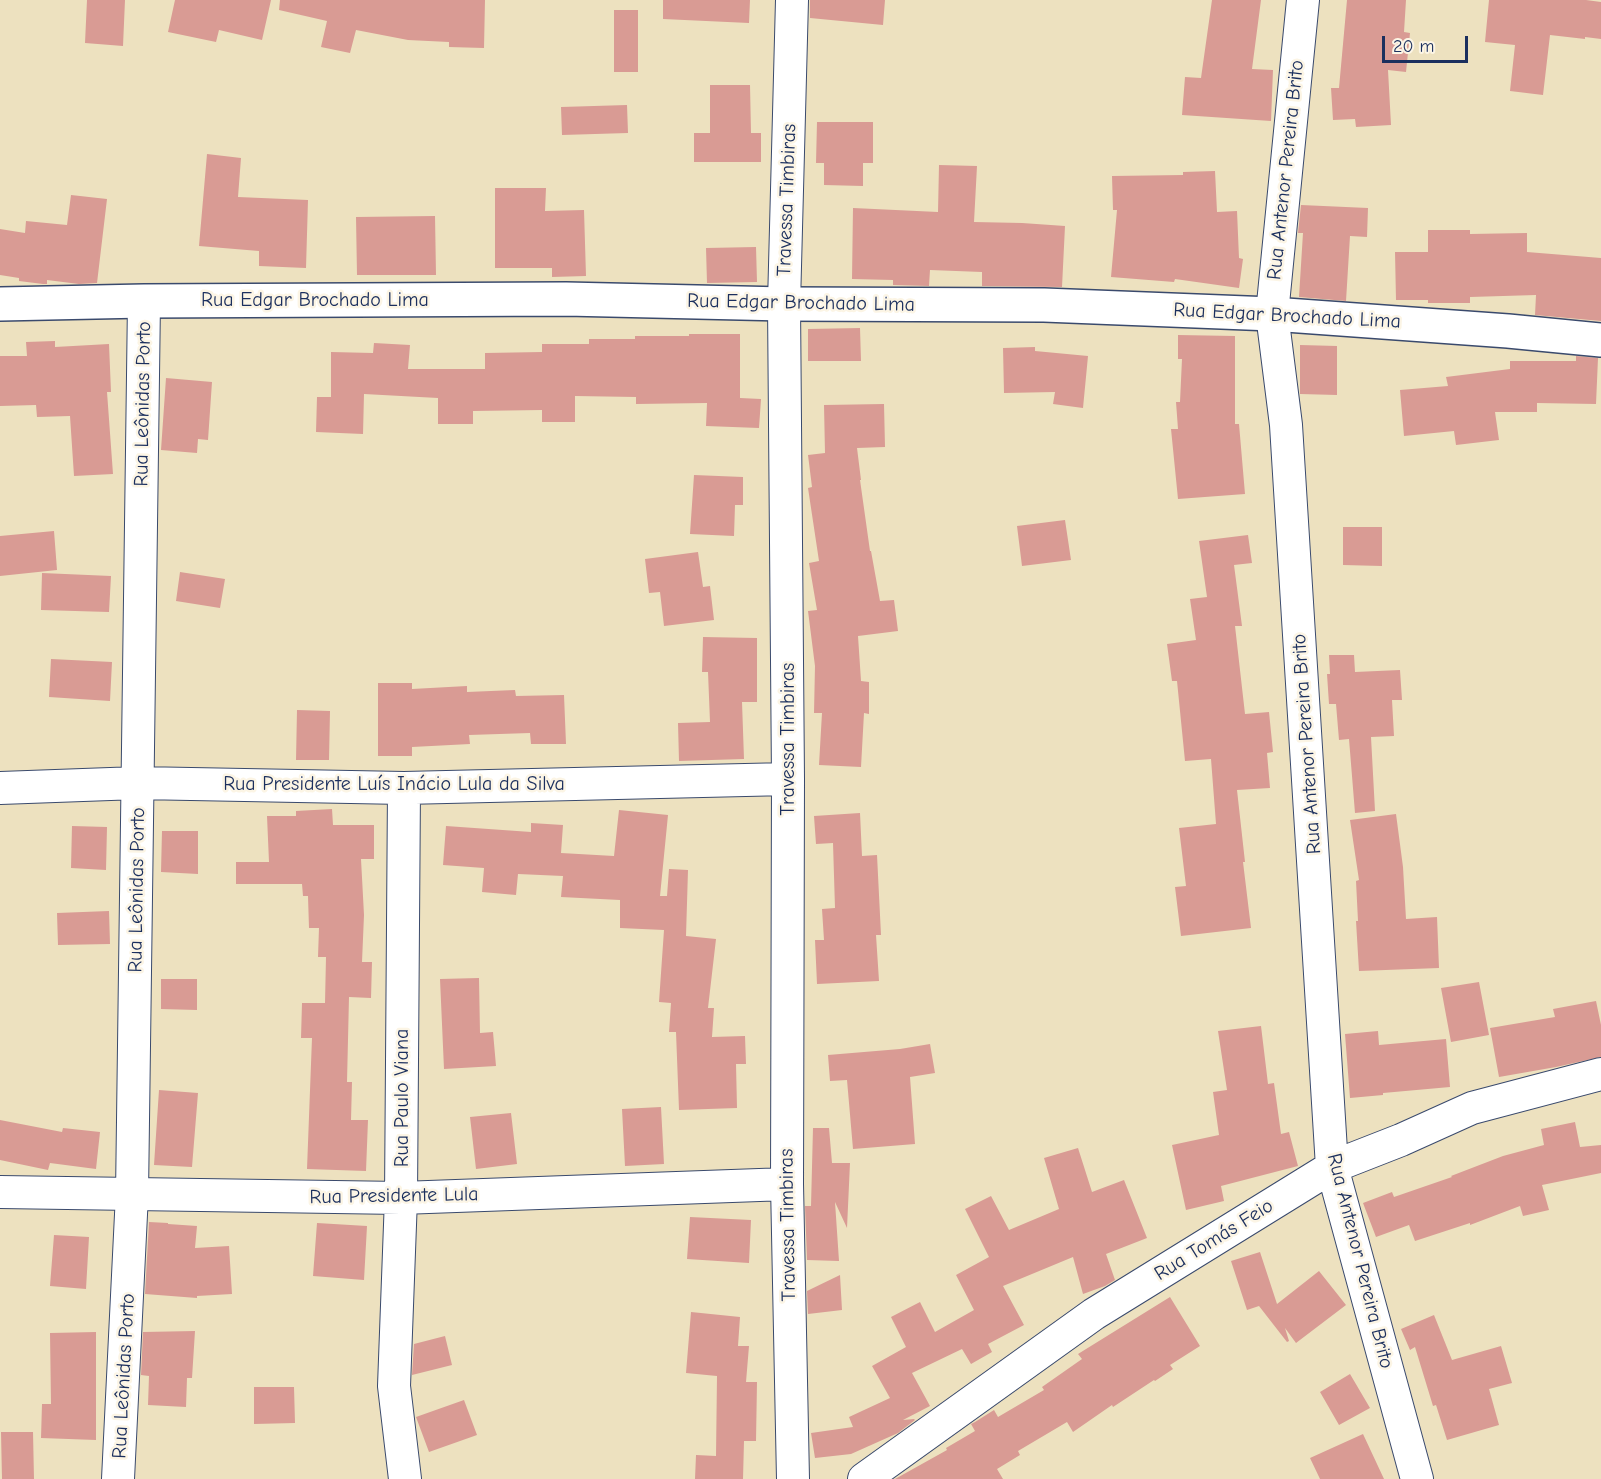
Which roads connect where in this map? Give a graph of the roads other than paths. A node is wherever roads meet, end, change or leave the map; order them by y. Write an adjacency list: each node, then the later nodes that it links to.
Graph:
1 (792, 0): 5 (street, Travessa Timbiras)
2 (1303, 0): 6 (street, Rua Antenor Pereira Brito)
3 (144, 301): 4 (main road, Rua Edgar Brochado Lima); 5 (main road, Rua Edgar Brochado Lima); 9 (street, Rua Leônidas Porto)
4 (0, 304)
5 (784, 304): 6 (main road, Rua Edgar Brochado Lima); 8 (street, Travessa Timbiras)
6 (1272, 314): 7 (main road, Rua Edgar Brochado Lima); 13 (street, Rua Antenor Pereira Brito)
7 (1601, 340)
8 (788, 779): 11 (street, Rua Presidente Luís Inácio Lula da Silva); 14 (street, Travessa Timbiras)
9 (138, 783): 10 (street, Rua Presidente Luís Inácio Lula da Silva); 11 (street, Rua Presidente Luís Inácio Lula da Silva); 16 (street, Rua Leônidas Porto)
10 (0, 788)
11 (404, 788): 17 (street, Rua Paulo Viana)
12 (1601, 1074): 13 (street, Rua Tomás Feio)
13 (1332, 1167): 21 (street, Rua Tomás Feio); 22 (street, Rua Antenor Pereira Brito)
14 (787, 1184): 17 (street, Rua Presidente Lula); 20 (street, Travessa Timbiras)
15 (0, 1192): 16 (street, Rua Presidente Lula)
16 (132, 1194): 17 (street, Rua Presidente Lula); 18 (street, Rua Leônidas Porto)
17 (401, 1198): 19 (street, Rua Paulo Viana)
18 (118, 1479)
19 (405, 1479)
20 (793, 1479)
21 (864, 1479)
22 (1417, 1479)

